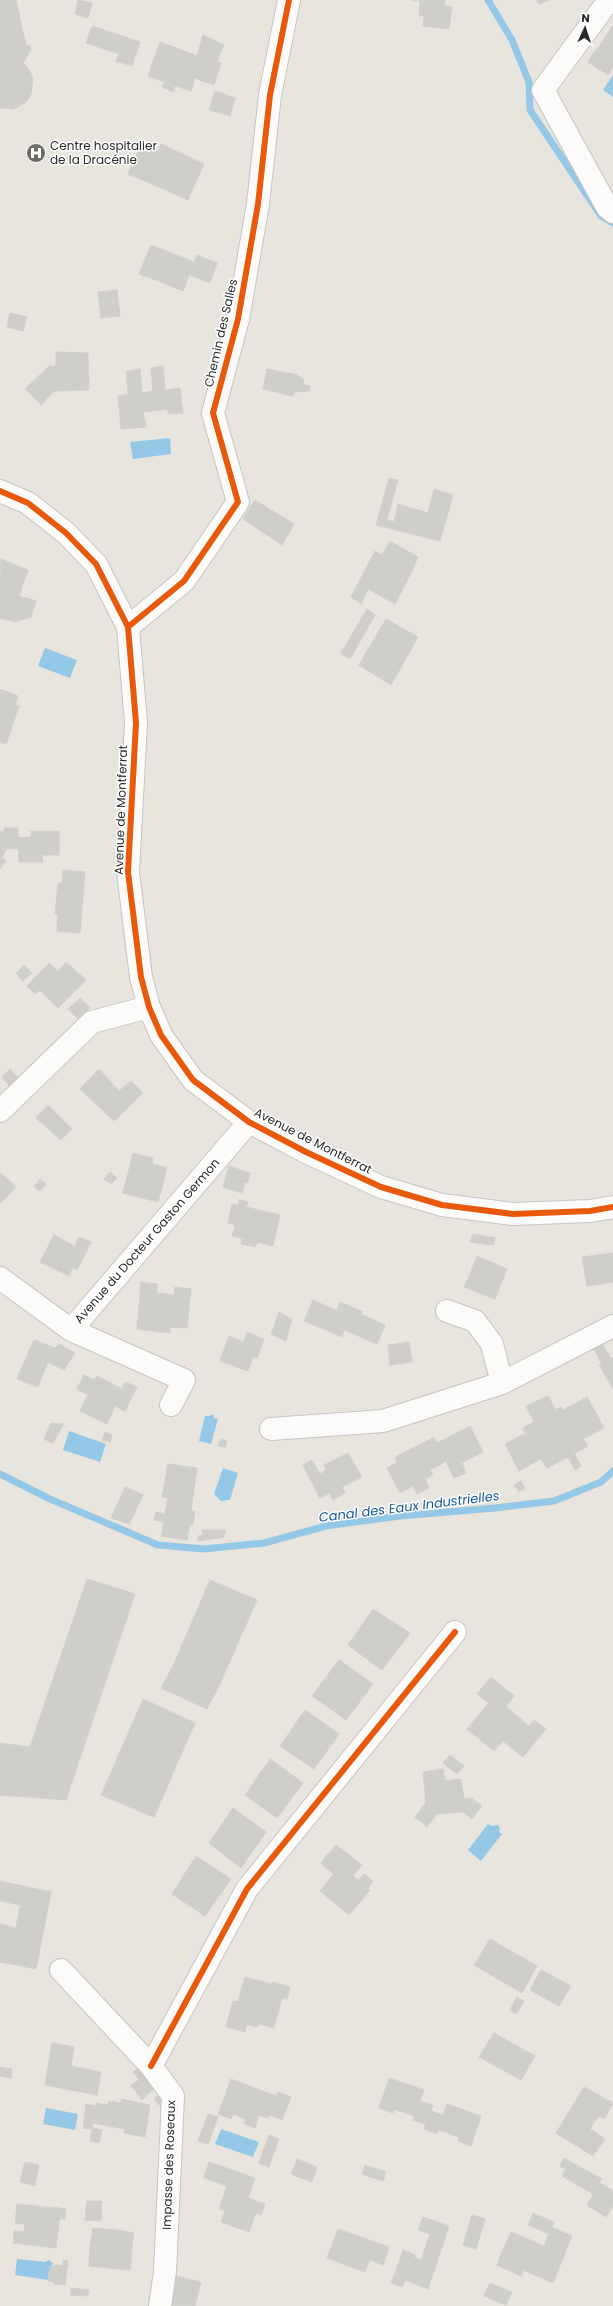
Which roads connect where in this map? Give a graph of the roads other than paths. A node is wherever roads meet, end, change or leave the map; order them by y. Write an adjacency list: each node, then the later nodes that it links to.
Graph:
1 (289, 0): 5 (street, Chemin des Salles)
2 (609, 0): 3 (street)
3 (613, 212)
4 (0, 491): 5 (street, Avenue de Montferrat)
5 (128, 627): 6 (street, Avenue de Montferrat)
6 (149, 1007): 7 (street); 8 (street, Avenue de Montferrat)
7 (0, 1111)
8 (249, 1122): 9 (street, Avenue de Montferrat); 13 (street, Avenue du Docteur Gaston Germon)
9 (613, 1207)
10 (0, 1278): 13 (street, Avenue du Docteur Gaston Germon)
11 (447, 1311): 14 (street)
12 (613, 1326): 14 (street)
13 (70, 1330): 15 (street)
14 (502, 1383): 16 (street)
15 (171, 1405)
16 (271, 1429)
17 (455, 1632): 19 (street)
18 (61, 1970): 19 (street, Impasse des Roseaux)
19 (151, 2066): 20 (street, Impasse des Roseaux)
20 (160, 2306)

